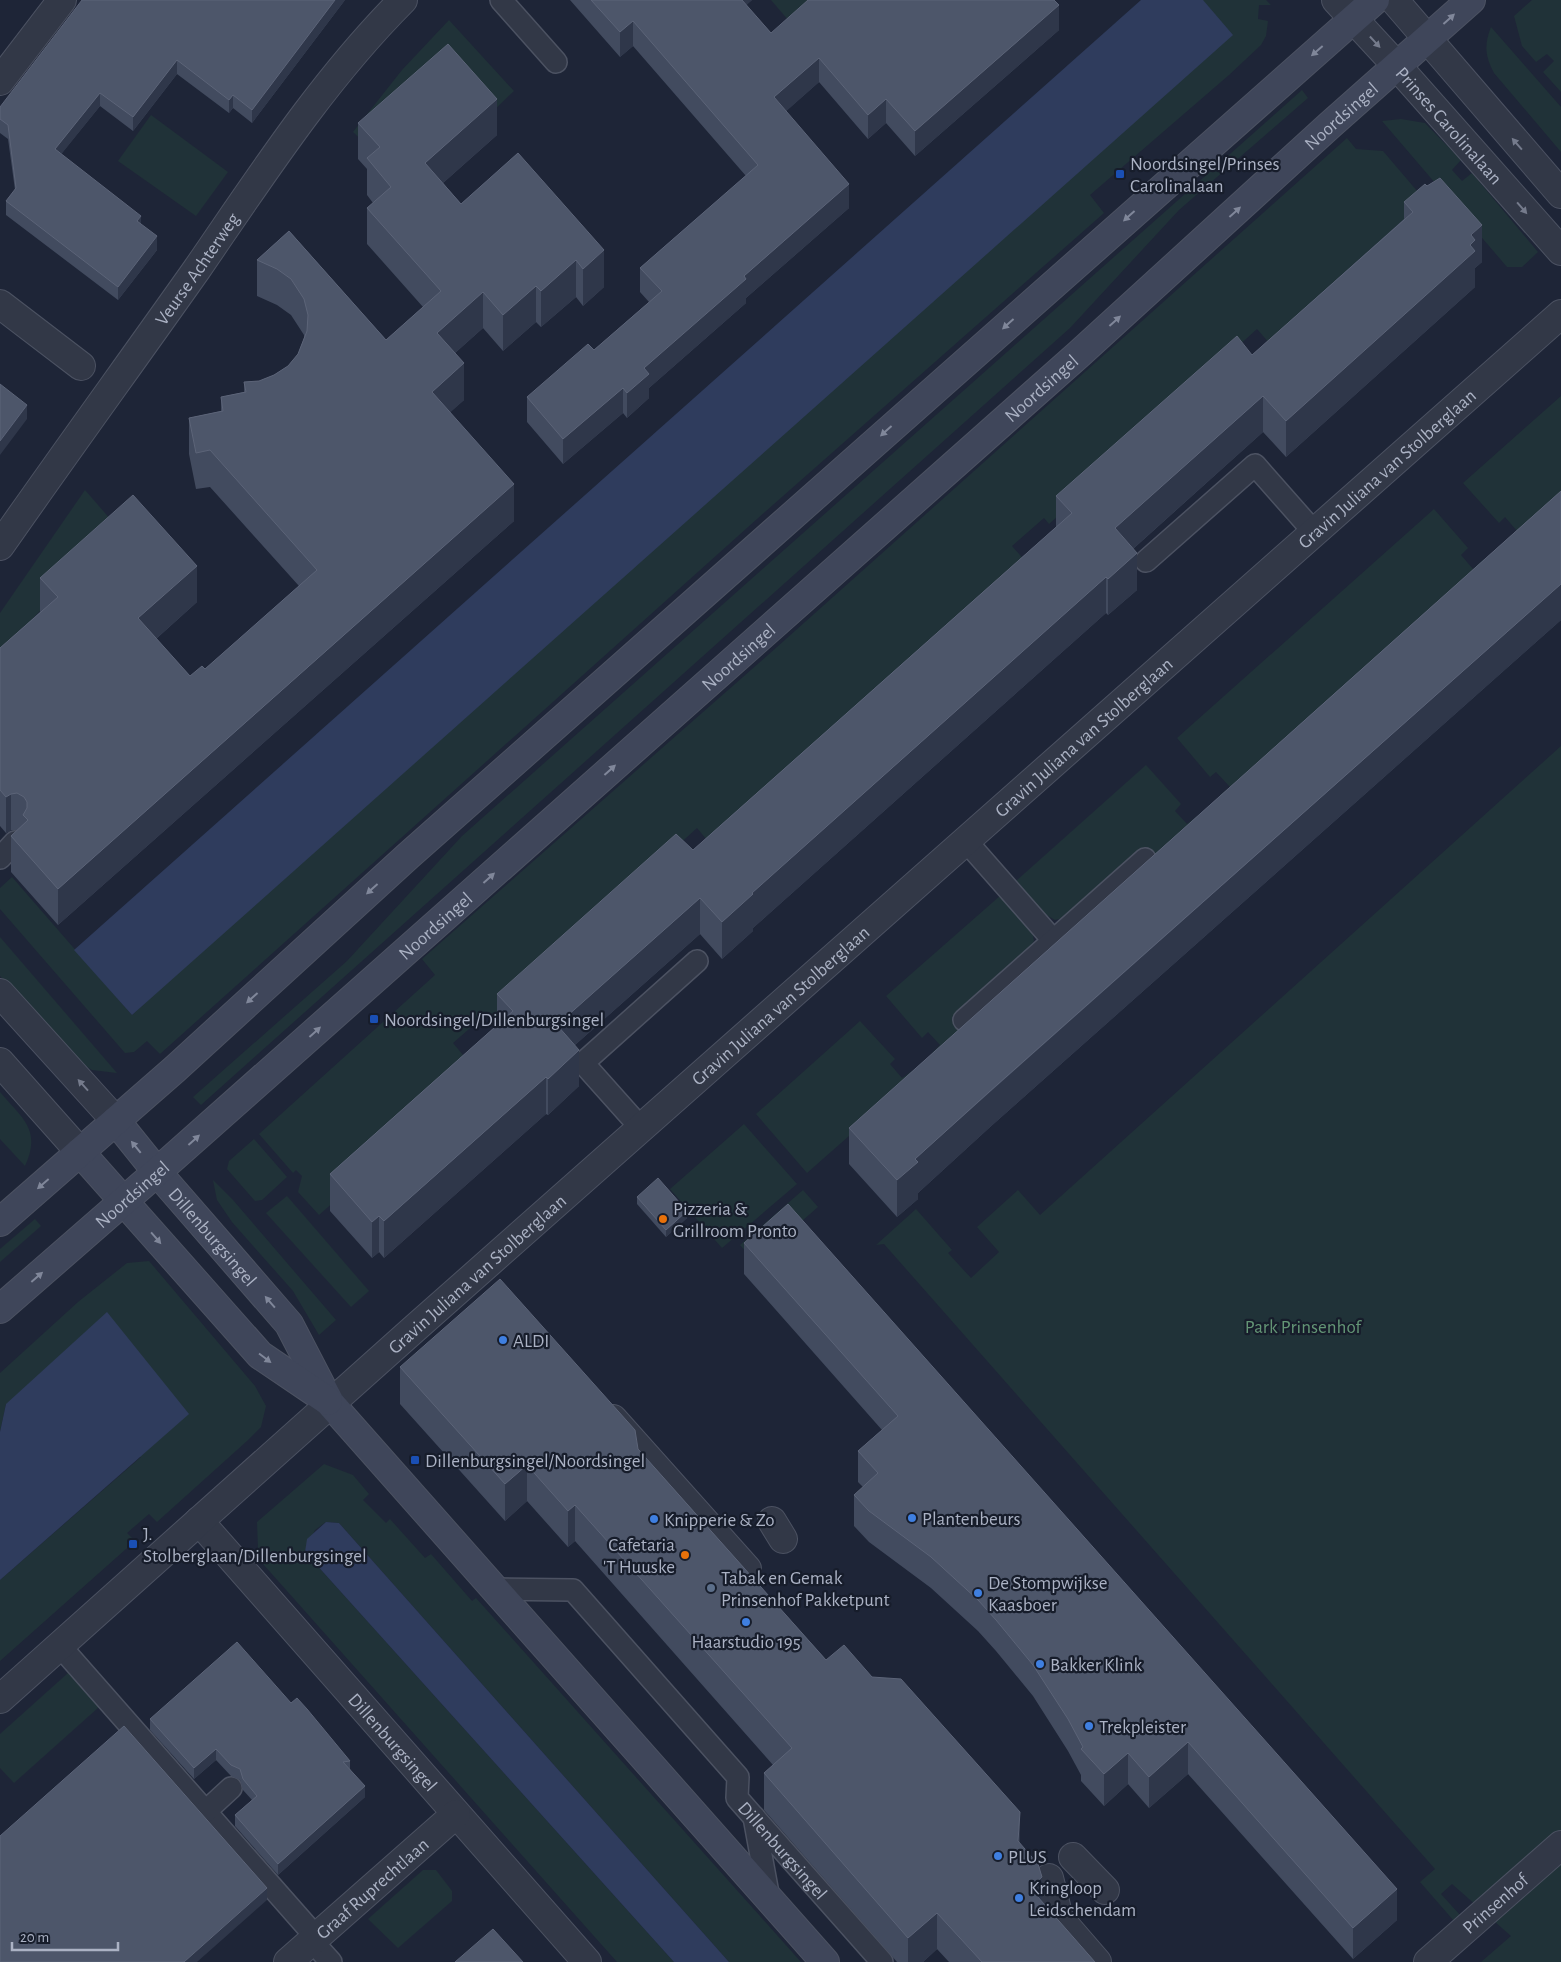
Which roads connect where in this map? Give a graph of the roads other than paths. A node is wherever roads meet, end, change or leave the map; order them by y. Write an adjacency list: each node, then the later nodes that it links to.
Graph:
1 (62, 0): 11 (street)
2 (403, 0): 18 (street, Veurse Achterweg)
3 (501, 0): 9 (lane)
4 (1375, 0): 7 (main road)
5 (1394, 0): 8 (street, Prinses Carolinalaan)
6 (1471, 0): 8 (main road, Noordsingel, one-way to 6)
7 (1345, 9): 10 (street, Prinses Carolinalaan, one-way to 10); 29 (main road, one-way to 29)
8 (1428, 39): 10 (main road, Noordsingel); 12 (street, Prinses Carolinalaan, one-way to 8)
9 (556, 62)
10 (1397, 66): 13 (street, Prinses Carolinalaan, one-way to 13); 32 (main road, Noordsingel, one-way to 10)
11 (0, 81)
12 (1561, 194)
13 (1561, 251)
14 (0, 304): 16 (street)
15 (1561, 314): 17 (street, Gravin Juliana van Stolberglaan)
16 (81, 366)
17 (1314, 532): 19 (lane); 20 (street, Gravin Juliana van Stolberglaan)
18 (0, 546)
19 (1146, 562)
20 (966, 841): 24 (lane); 30 (street, Gravin Juliana van Stolberglaan)
21 (15, 842): 22 (lane)
22 (0, 858)
23 (1145, 860): 24 (lane)
24 (1053, 940): 27 (lane)
25 (698, 961): 30 (lane)
26 (0, 992): 29 (street, Dillenburgsingel, one-way to 26)
27 (964, 1020)
28 (0, 1062): 31 (street, Dillenburgsingel)
29 (116, 1121): 31 (main road); 32 (main road, Dillenburgsingel, one-way to 29)
30 (641, 1128): 37 (street, Gravin Juliana van Stolberglaan)
31 (80, 1152): 33 (main road, Dillenburgsingel); 34 (main road, one-way to 34)
32 (157, 1172): 33 (main road, Noordsingel); 37 (main road, Dillenburgsingel, one-way to 32)
33 (124, 1201): 35 (main road, Noordsingel, one-way to 33); 37 (main road, Dillenburgsingel, one-way to 37)
34 (0, 1222)
35 (0, 1309)
36 (598, 1402): 39 (street)
37 (330, 1403): 38 (street, Gravin Juliana van Stolberglaan); 40 (main road, Dillenburgsingel)
38 (199, 1521): 41 (street, Gravin Juliana van Stolberglaan); 45 (street, Dillenburgsingel)
39 (747, 1569)
40 (494, 1589): 46 (lane, Dillenburgsingel); 51 (main road, Dillenburgsingel)
41 (60, 1646): 42 (street, Gravin Juliana van Stolberglaan); 44 (lane)
42 (0, 1699)
43 (231, 1788): 44 (lane)
44 (206, 1811): 52 (lane)
45 (456, 1814): 52 (street, Graaf Ruprechtlaan); 55 (street, Dillenburgsingel)
46 (754, 1817): 51 (lane); 57 (lane, Dillenburgsingel)
47 (1561, 1845): 59 (street, Prinsenhof)
48 (1073, 1857): 50 (street)
49 (1049, 1878): 58 (street)
50 (1106, 1890)
51 (769, 1899): 56 (main road, Dillenburgsingel)
52 (314, 1939): 53 (street, Graaf Ruprechtlaan); 54 (lane)
53 (288, 1962)
54 (331, 1962)
55 (587, 1962)
56 (825, 1962)
57 (882, 1962)
58 (1097, 1962)
59 (1428, 1962)

